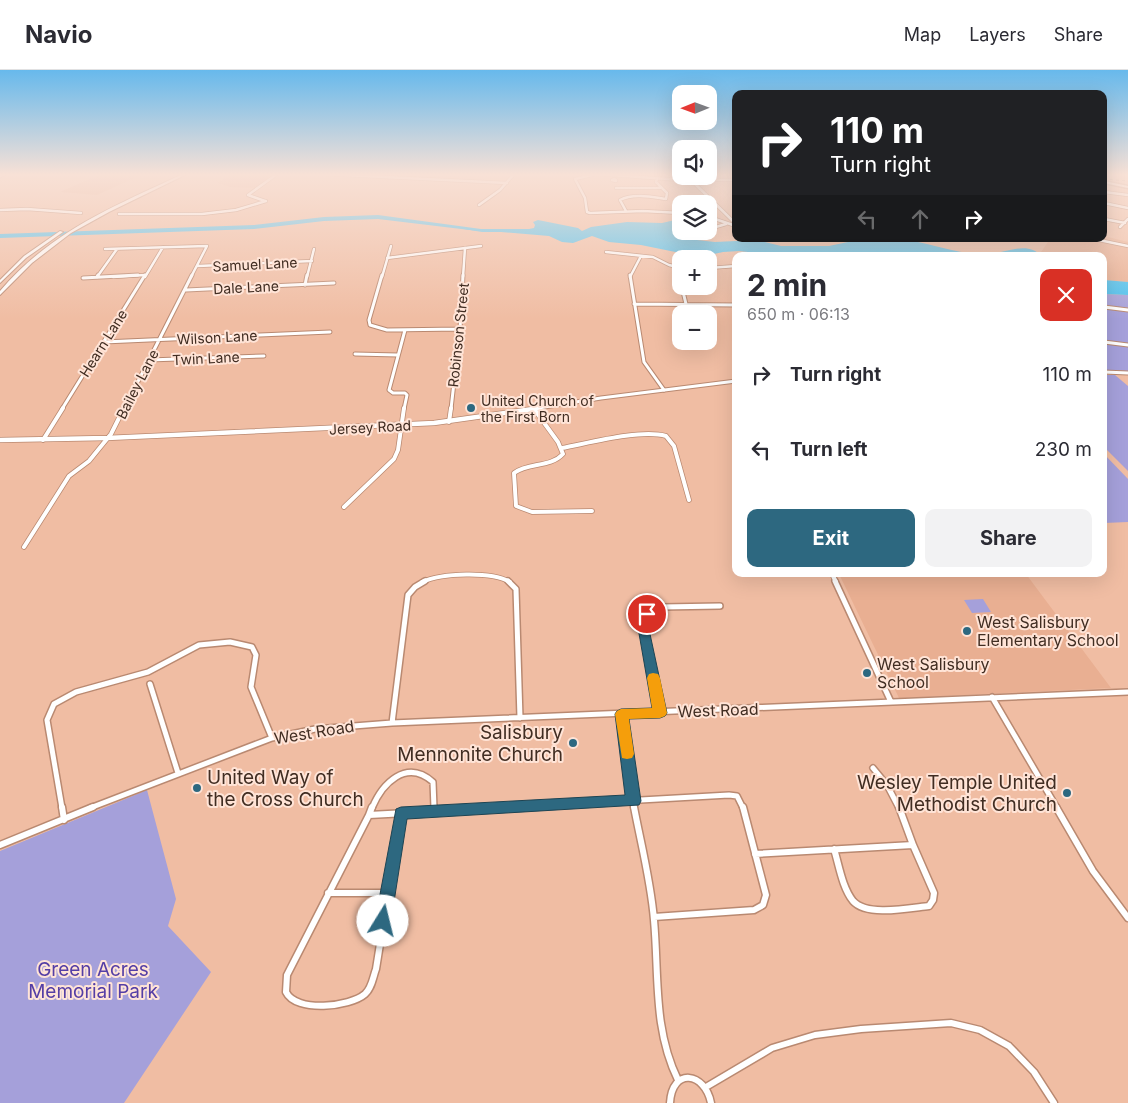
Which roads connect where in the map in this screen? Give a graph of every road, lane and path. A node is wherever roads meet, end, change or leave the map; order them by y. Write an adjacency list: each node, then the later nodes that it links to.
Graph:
1 (78, 222): 30 (highway)
2 (88, 222): 34 (highway)
3 (722, 222): 6 (street)
4 (1122, 222): 5 (street)
5 (1125, 223): 9 (street)
6 (726, 224): 7 (street); 8 (street)
7 (732, 225)
8 (717, 227)
9 (1120, 227)
10 (1107, 242): 13 (street)
11 (391, 246): 21 (street)
12 (481, 246): 15 (street)
13 (1128, 246)
14 (163, 247): 17 (street); 23 (street, Bailey Lane); 27 (street, Hearn Lane)
15 (465, 248): 21 (street); 41 (street, Robinson Street)
16 (105, 249): 17 (street)
17 (117, 249): 28 (street)
18 (314, 249): 22 (street)
19 (606, 252): 20 (street)
20 (641, 256): 24 (street); 36 (street)
21 (388, 258): 42 (street)
22 (312, 261): 23 (street, Samuel Lane); 32 (street)
23 (198, 266): 33 (street, Bailey Lane)
24 (672, 266)
25 (732, 266): 26 (street)
26 (717, 267)
27 (146, 275): 28 (street); 45 (street, Hearn Lane)
28 (97, 277): 29 (street)
29 (83, 278)
30 (0, 282)
31 (334, 283): 32 (street, Dale Lane)
32 (306, 284): 33 (street, Dale Lane)
33 (186, 290): 44 (street, Bailey Lane)
34 (0, 294)
35 (683, 295): 37 (street)
36 (634, 304): 37 (street); 55 (street)
37 (686, 304): 38 (street)
38 (732, 304)
39 (1107, 307): 40 (street)
40 (1128, 310)
41 (460, 329): 42 (street); 57 (street, Robinson Street)
42 (405, 330): 49 (street)
43 (330, 332): 44 (street, Wilson Lane)
44 (160, 339): 45 (street, Wilson Lane); 51 (street, Bailey Lane)
45 (104, 342): 61 (street, Hearn Lane)
46 (1107, 342): 47 (street)
47 (1128, 345)
48 (356, 354): 49 (street)
49 (398, 355): 58 (street)
50 (264, 356): 51 (street, Twin Lane)
51 (149, 360): 59 (street, Bailey Lane)
52 (1107, 372): 53 (street)
53 (1128, 373)
54 (732, 382): 55 (street, Jersey Road)
55 (664, 390): 56 (street, Jersey Road)
56 (534, 409): 57 (street, Jersey Road); 62 (street)
57 (448, 422): 58 (street, Jersey Road)
58 (401, 425): 59 (street, Jersey Road); 64 (street)
59 (107, 438): 61 (street, Jersey Road); 66 (street, Bailey Lane)
60 (0, 440): 61 (street, Jersey Road)
61 (43, 440)
62 (562, 448): 63 (street); 65 (street)
63 (690, 500)
64 (344, 507)
65 (592, 512)
66 (24, 547)
67 (833, 577): 72 (street)
68 (720, 606): 73 (street)
69 (150, 684): 79 (street)
70 (1128, 692): 71 (street, West Road)
71 (992, 697): 72 (street, West Road); 92 (street)
72 (891, 702): 73 (street, West Road)
73 (660, 713): 74 (street, West Road)
74 (621, 714): 75 (street, West Road); 80 (street)
75 (520, 718): 76 (street, West Road); 76 (street)
76 (392, 723): 77 (street, West Road)
77 (272, 738): 79 (street, West Road); 84 (street)
78 (873, 768): 86 (street)
79 (178, 773): 84 (street, West Road)
80 (634, 801): 81 (street); 88 (street); 91 (street)
81 (434, 812): 82 (street); 83 (street)
82 (401, 813): 83 (street); 90 (street)
83 (369, 815): 89 (street)
84 (64, 820): 85 (street, West Road)
85 (0, 845)
86 (913, 845): 87 (street); 87 (street)
87 (834, 849): 88 (street)
88 (755, 854): 91 (street)
89 (328, 893): 90 (street); 90 (street)
90 (388, 893)
91 (654, 917): 93 (street)
92 (1128, 918)
93 (678, 1080): 94 (street); 95 (street)
94 (706, 1087): 96 (street); 97 (street)
95 (670, 1103)
96 (711, 1103)
97 (1054, 1103)

